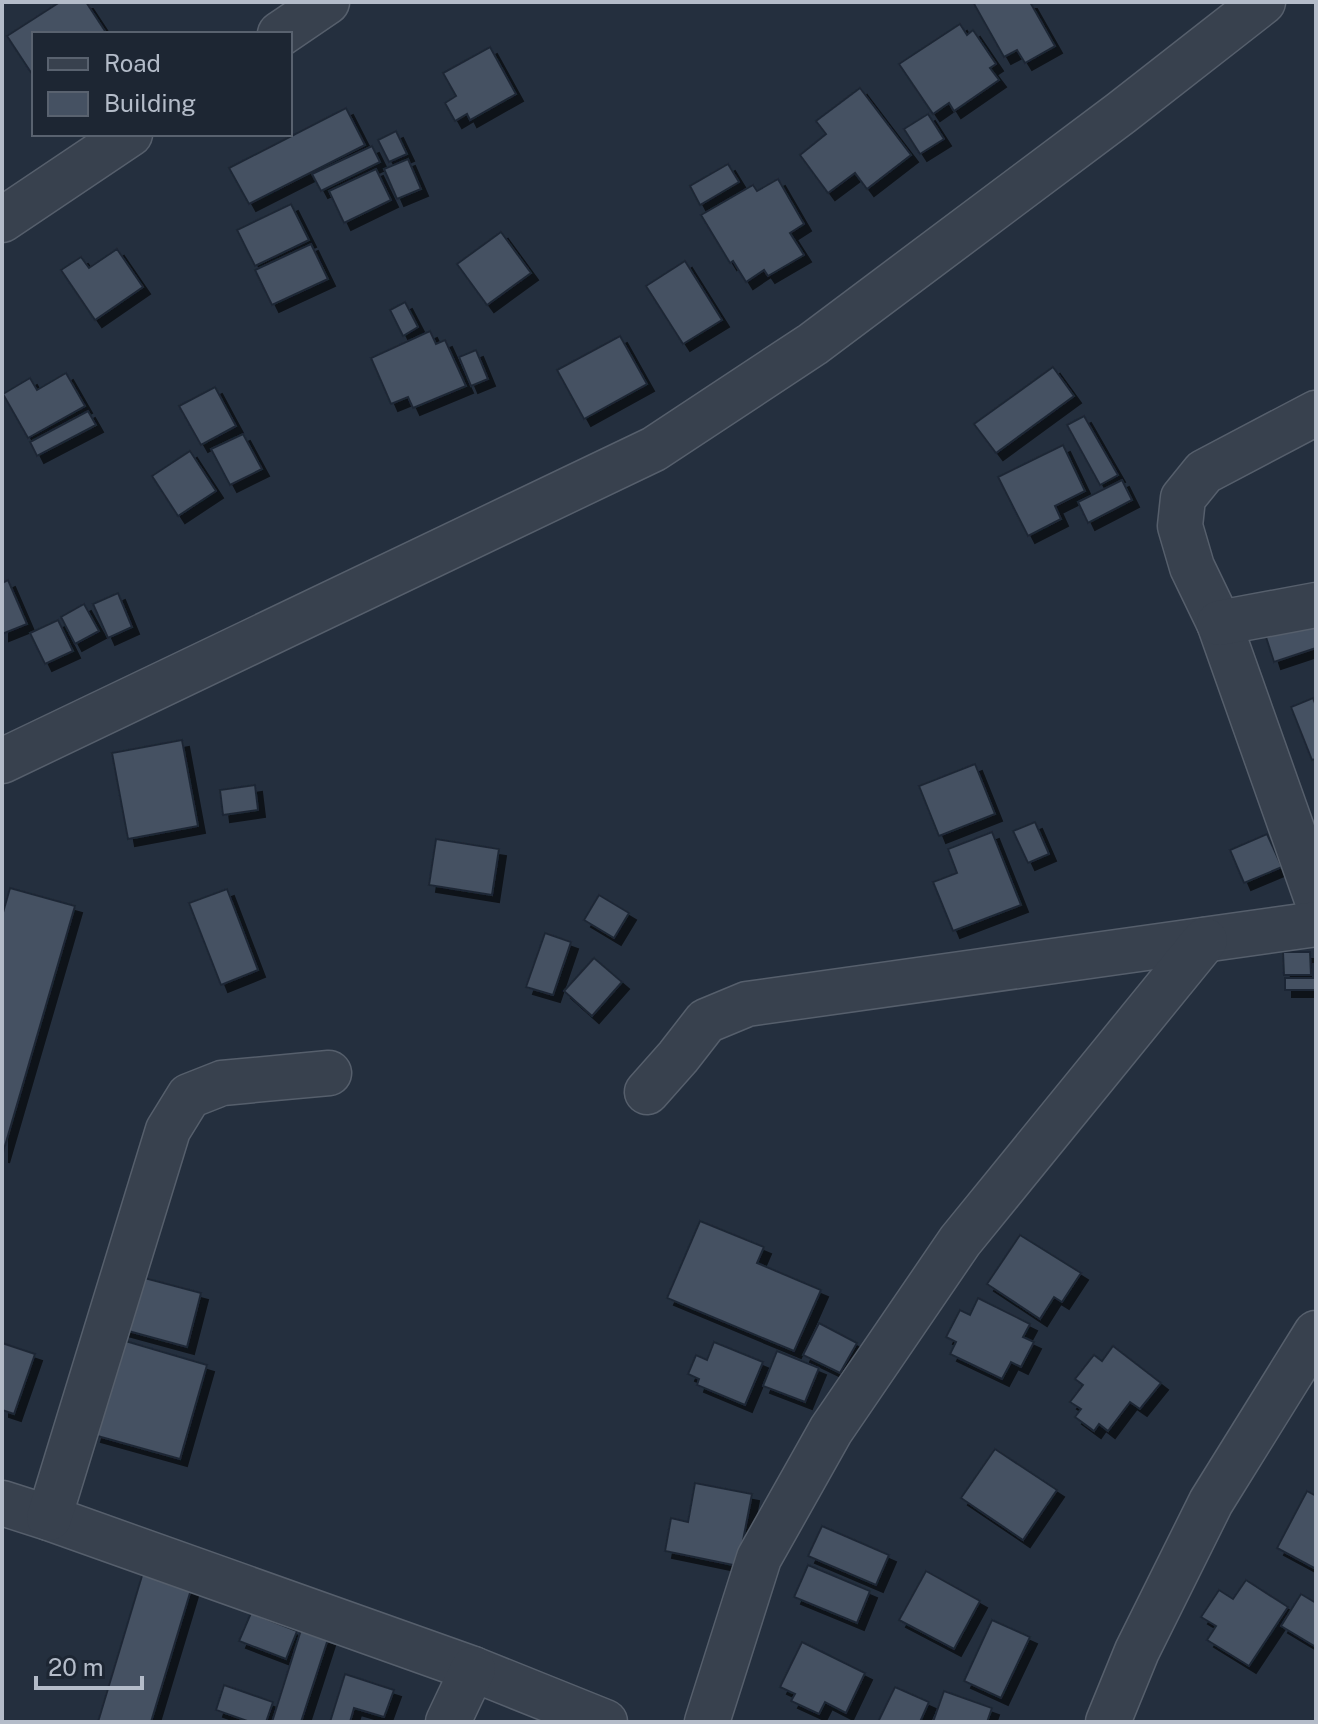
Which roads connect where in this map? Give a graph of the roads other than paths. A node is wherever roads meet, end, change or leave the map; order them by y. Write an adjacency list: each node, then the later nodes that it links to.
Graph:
1 (327, 2): 3 (street)
2 (1263, 2): 9 (street)
3 (283, 32)
4 (127, 136): 5 (street)
5 (2, 220)
6 (1316, 413): 8 (street)
7 (1316, 605): 8 (street)
8 (1219, 623): 10 (street)
9 (2, 761)
10 (1316, 897)
11 (1316, 924): 12 (street)
12 (1205, 940): 14 (street); 21 (street)
13 (329, 1073): 17 (street)
14 (647, 1092)
15 (1316, 1333): 22 (street)
16 (2, 1503): 17 (street)
17 (49, 1518): 18 (street)
18 (473, 1669): 19 (street); 20 (street)
19 (448, 1722)
20 (605, 1722)
21 (707, 1722)
22 (1108, 1722)

